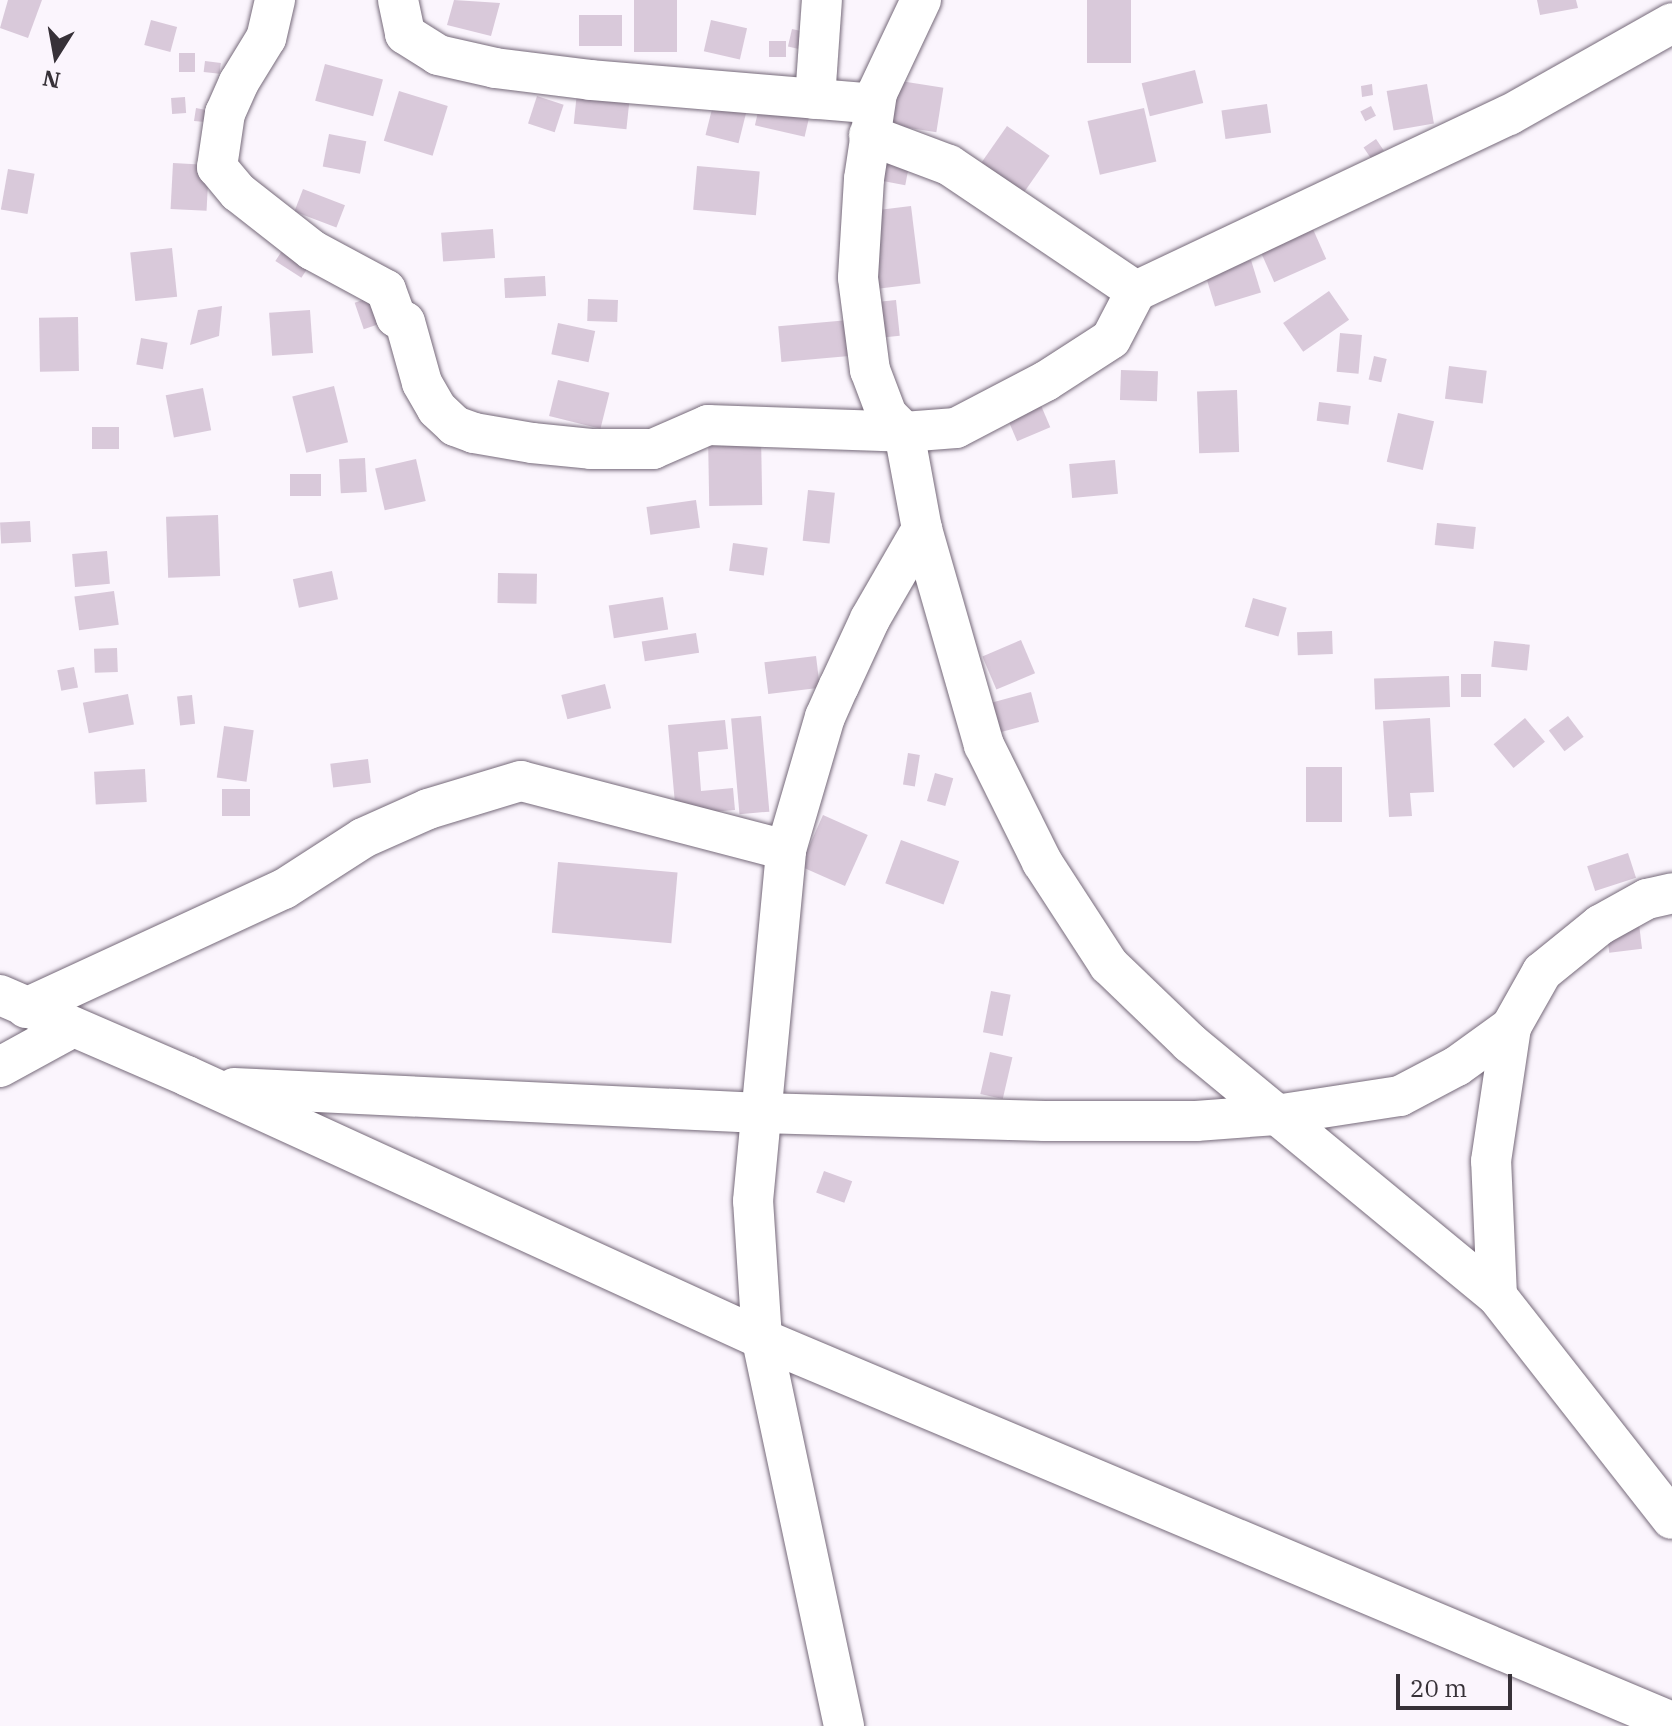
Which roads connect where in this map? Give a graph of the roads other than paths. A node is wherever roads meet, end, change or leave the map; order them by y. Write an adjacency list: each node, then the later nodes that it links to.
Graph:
1 (275, 0): 9 (street)
2 (398, 0): 6 (street)
3 (822, 0): 6 (street)
4 (921, 0): 7 (street)
5 (1672, 23): 8 (street)
6 (815, 99): 7 (street)
7 (872, 120): 8 (street); 9 (street)
8 (1136, 291): 9 (street)
9 (904, 432): 10 (street)
10 (922, 529): 11 (street); 19 (street)
11 (786, 850): 13 (street); 18 (street)
12 (1672, 893): 15 (street)
13 (13, 1001): 14 (street)
14 (73, 1027): 16 (street); 17 (street)
15 (1511, 1027): 19 (street); 20 (street)
16 (0, 1067)
17 (212, 1087): 18 (street); 21 (street)
18 (760, 1113): 19 (street); 21 (street)
19 (1276, 1115): 20 (street)
20 (1497, 1296): 22 (street)
21 (762, 1339): 23 (street); 24 (street)
22 (1672, 1519)
23 (1672, 1722)
24 (844, 1726)

